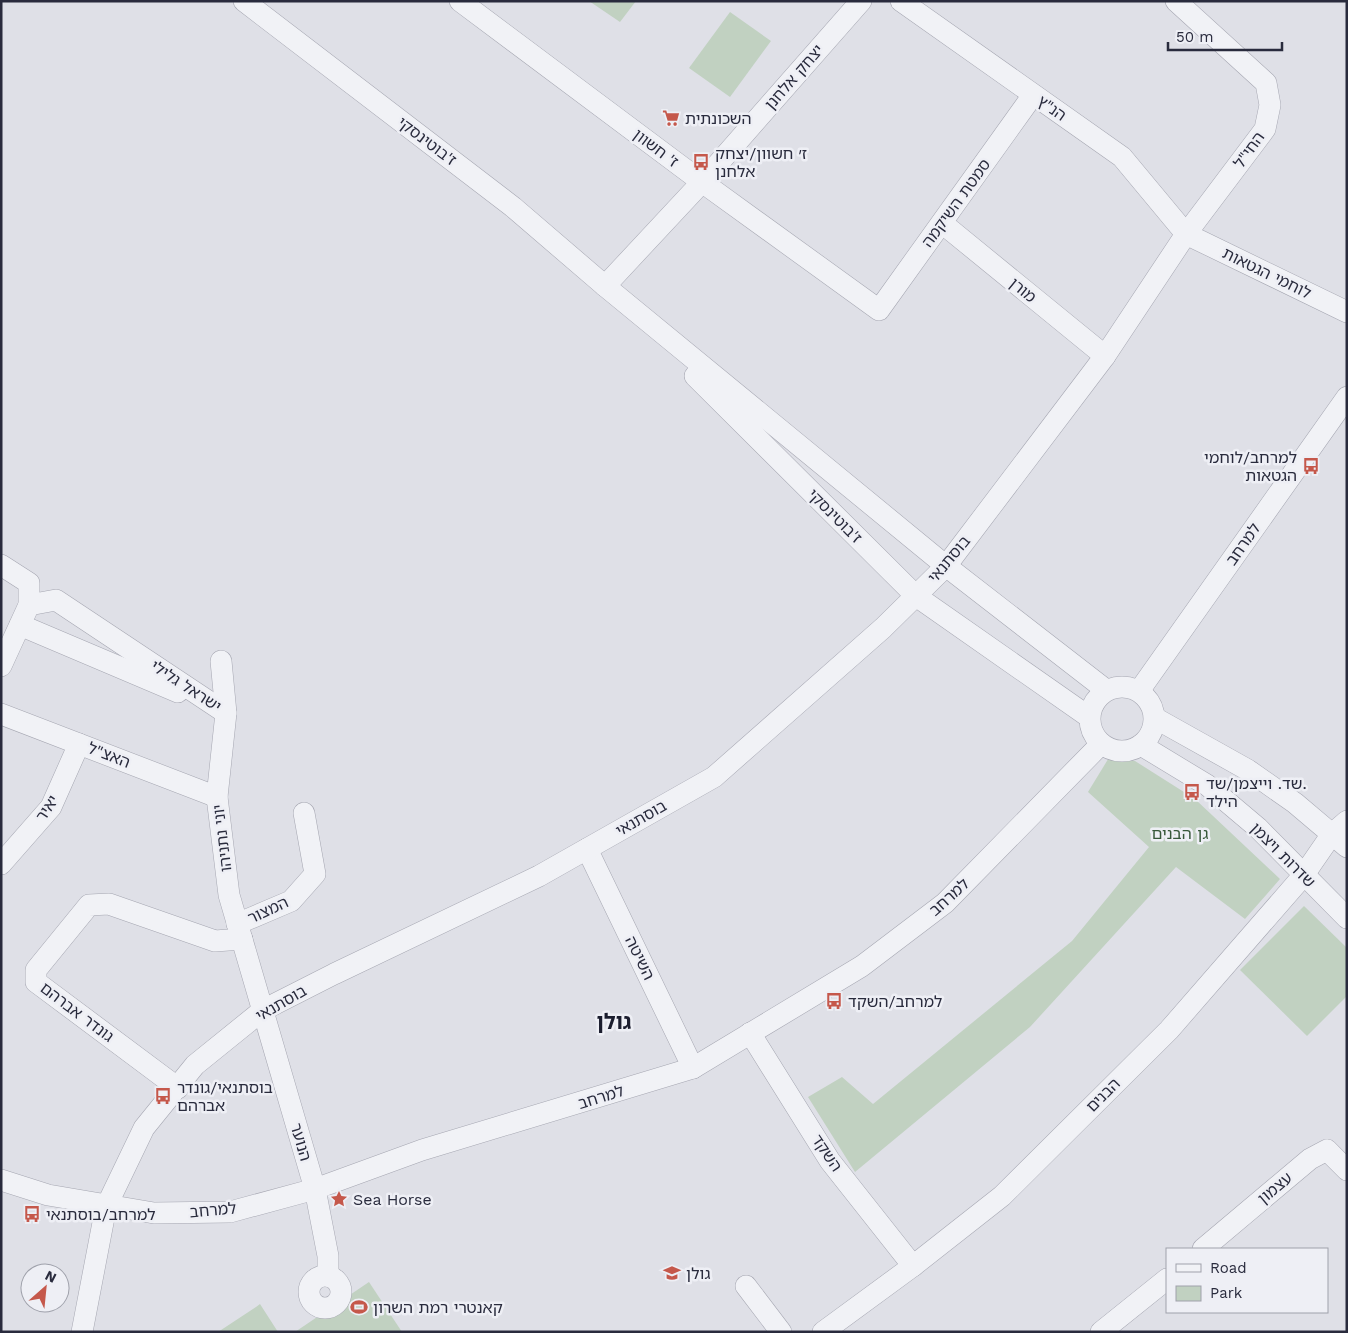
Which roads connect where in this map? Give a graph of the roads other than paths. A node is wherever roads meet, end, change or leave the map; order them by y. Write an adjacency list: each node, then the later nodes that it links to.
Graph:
1 (244, 1): 10 (street, ז'בוטינסקי)
2 (460, 1): 7 (street, ז' חשוון)
3 (861, 1): 7 (street, יצחק אלחנן)
4 (901, 1): 6 (street, הנ"ץ)
5 (1176, 1): 9 (street, החי"ל)
6 (1033, 95): 8 (street, סמטת השיקמה); 9 (street, הנ"ץ)
7 (702, 182): 10 (street, יצחק אלחנן); 11 (street, ז' חשוון)
8 (942, 223): 11 (street, סמטת השיקמה); 13 (street, מורן)
9 (1186, 234): 12 (street, לוחמי הגטאות); 13 (street, בוסתנאי)
10 (605, 286): 16 (street, ז'בוטינסקי); 17 (street, ז'בוטינסקי)
11 (879, 310)
12 (1347, 312)
13 (1105, 356): 16 (street, בוסתנאי)
14 (1347, 397): 23 (street, למרחב)
15 (1, 565): 18 (street)
16 (946, 566): 17 (street, בוסתנאי); 22 (street, ז'בוטינסקי)
17 (916, 596): 26 (street, ז'בוטינסקי); 34 (street, בוסתנאי)
18 (29, 605): 19 (street); 24 (street, ישראל גלילי)
19 (20, 625): 21 (street); 24 (street, ישראל גלילי)
20 (220, 661): 24 (street, יוני נתניהו)
21 (1, 666)
22 (1106, 690): 23 (street); 26 (street)
23 (1139, 691): 27 (street)
24 (226, 713): 31 (street, יוני נתניהו)
25 (1, 714): 28 (street, האצ"ל)
26 (1090, 717): 29 (street)
27 (1155, 718): 30 (street); 33 (street)
28 (78, 744): 31 (street, האצ"ל); 35 (street, יאיר)
29 (1101, 744): 30 (street); 40 (street, למרחב)
30 (1141, 745): 36 (street, שדרות ויצמן)
31 (217, 797): 38 (street, יוני נתניהו)
32 (304, 812): 38 (street, המצור)
33 (1342, 834): 36 (street, הבנים)
34 (587, 849): 39 (street, בוסתנאי); 41 (street, השיטה)
35 (1, 864)
36 (1303, 876): 37 (street, שדרות ויצמן); 48 (street, הבנים)
37 (1347, 918)
38 (240, 931): 39 (street, יוני נתניהו); 42 (street, גונדר אברהם)
39 (263, 1010): 42 (street, בוסתנאי); 45 (street, הנוער)
40 (750, 1033): 41 (street, למרחב); 48 (street, השקד)
41 (693, 1068): 45 (street, למרחב)
42 (178, 1088): 46 (street, בוסתנאי)
43 (1347, 1170): 47 (street, עצמון)
44 (1, 1180): 46 (street, למרחב)
45 (315, 1188): 46 (street, למרחב); 49 (street, הנוער)
46 (106, 1206): 52 (street, בוסתנאי)
47 (1204, 1248)
48 (913, 1266): 54 (street, הבנים)
49 (328, 1276)
50 (1166, 1280): 55 (street)
51 (746, 1286): 53 (street)
52 (82, 1332)
53 (781, 1332)
54 (823, 1332)
55 (1101, 1332)

